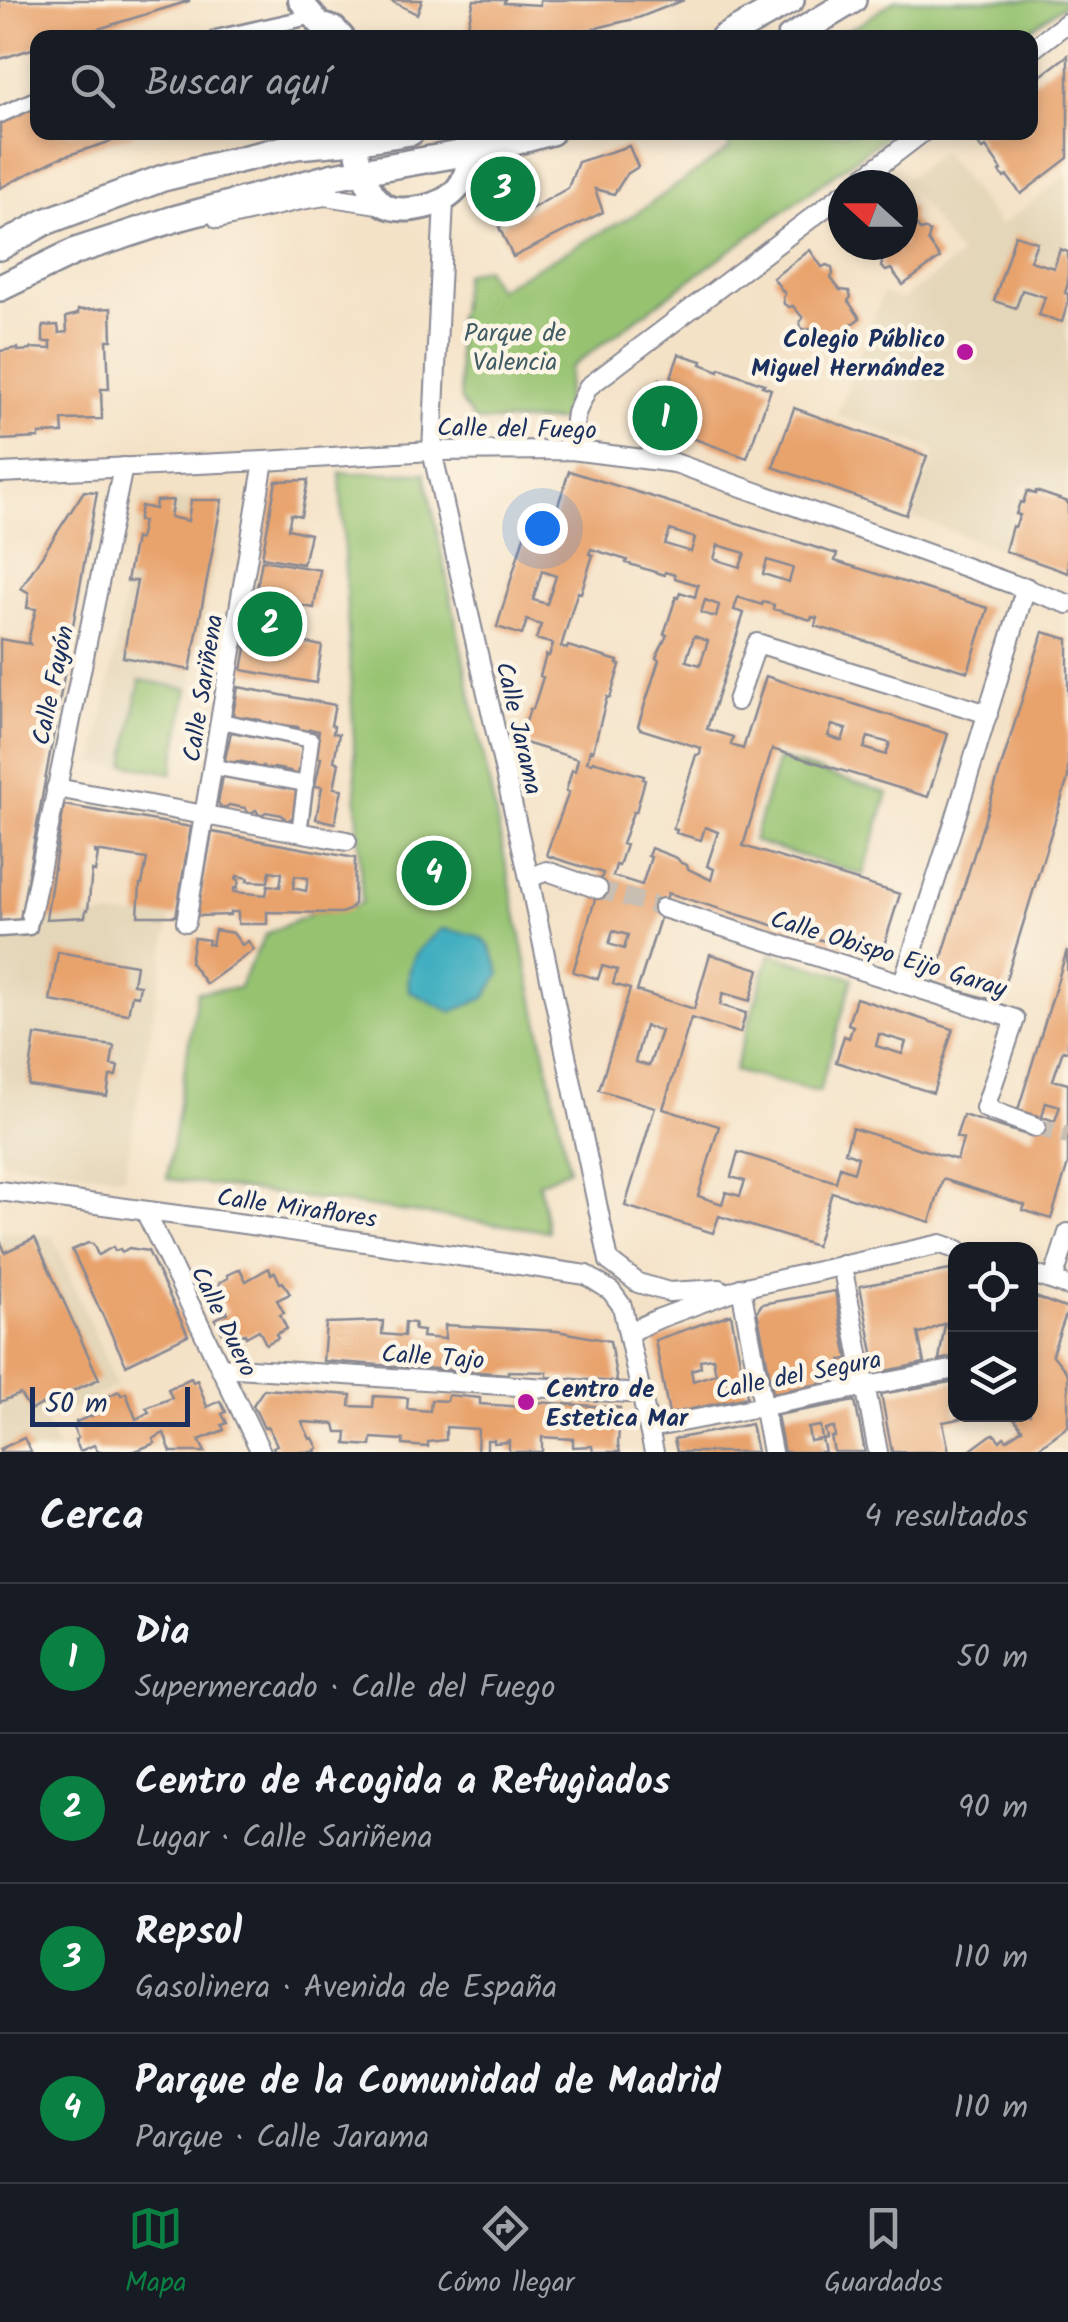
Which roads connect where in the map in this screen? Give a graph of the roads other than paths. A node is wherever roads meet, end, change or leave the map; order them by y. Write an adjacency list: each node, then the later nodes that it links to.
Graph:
1 (791, 0): 6 (main road)
2 (853, 0): 7 (main road)
3 (314, 19): 5 (street)
4 (1068, 22): 8 (street)
5 (257, 30)
6 (737, 30)
7 (803, 30)
8 (1038, 45)
9 (30, 102): 10 (street)
10 (0, 115)
11 (301, 140): 22 (main road)
12 (357, 140): 17 (street)
13 (523, 140): 15 (main road)
14 (913, 140): 16 (street)
15 (467, 153): 17 (main road); 18 (street)
16 (874, 170)
17 (362, 171): 20 (street); 21 (main road)
18 (444, 201): 20 (street); 25 (street, Calle Jarama)
19 (828, 205): 24 (street)
20 (384, 206): 21 (street)
21 (174, 219): 23 (main road)
22 (0, 246)
23 (0, 288)
24 (572, 450): 25 (street, Calle del Fuego); 29 (street, Calle del Fuego)
25 (432, 451): 26 (street, Calle del Fuego); 40 (street, Calle Jarama)
26 (264, 461): 27 (street, Calle del Fuego); 33 (street, Calle Sariñena)
27 (124, 467): 28 (street, Calle del Fuego); 36 (street, Calle Fayón)
28 (0, 473)
29 (1026, 587): 30 (street, Calle del Fuego); 32 (street)
30 (1068, 604)
31 (737, 701): 32 (street)
32 (988, 714): 46 (street)
33 (221, 721): 34 (street, Calle Sariñena); 35 (street)
34 (214, 767): 35 (street); 37 (street, Calle Sariñena)
35 (306, 784): 38 (street)
36 (56, 788): 37 (street); 43 (street, Calle Fayón)
37 (205, 816): 38 (street); 44 (street, Calle Sariñena)
38 (299, 833): 39 (street)
39 (346, 841)
40 (528, 878): 41 (street); 52 (street, Calle Jarama)
41 (598, 889)
42 (663, 908): 46 (street, Calle Obispo Eijo Garay)
43 (32, 914): 45 (street)
44 (186, 922)
45 (0, 928)
46 (902, 982): 47 (street, Calle Obispo Eijo Garay)
47 (1036, 1126)
48 (0, 1191): 49 (street, Calle Miraflores)
49 (145, 1210): 54 (street, Calle Miraflores); 59 (street, Calle Duero)
50 (1068, 1234): 56 (street)
51 (948, 1246): 53 (street)
52 (610, 1261): 54 (street); 55 (street); 57 (street)
53 (842, 1265): 57 (street); 61 (street)
54 (554, 1271): 55 (street, Calle Miraflores)
55 (586, 1276): 58 (street)
56 (1061, 1283)
57 (741, 1288): 58 (street); 63 (street)
58 (630, 1332): 62 (street)
59 (220, 1367): 62 (street, Calle Tajo); 65 (street, Calle Duero)
60 (948, 1371): 61 (street, Calle del Segura)
61 (866, 1387): 63 (street, Calle del Segura); 68 (street)
62 (643, 1394): 64 (street)
63 (764, 1406): 64 (street, Calle del Segura); 67 (street)
64 (650, 1428): 66 (street)
65 (261, 1452)
66 (654, 1452)
67 (772, 1452)
68 (878, 1452)

